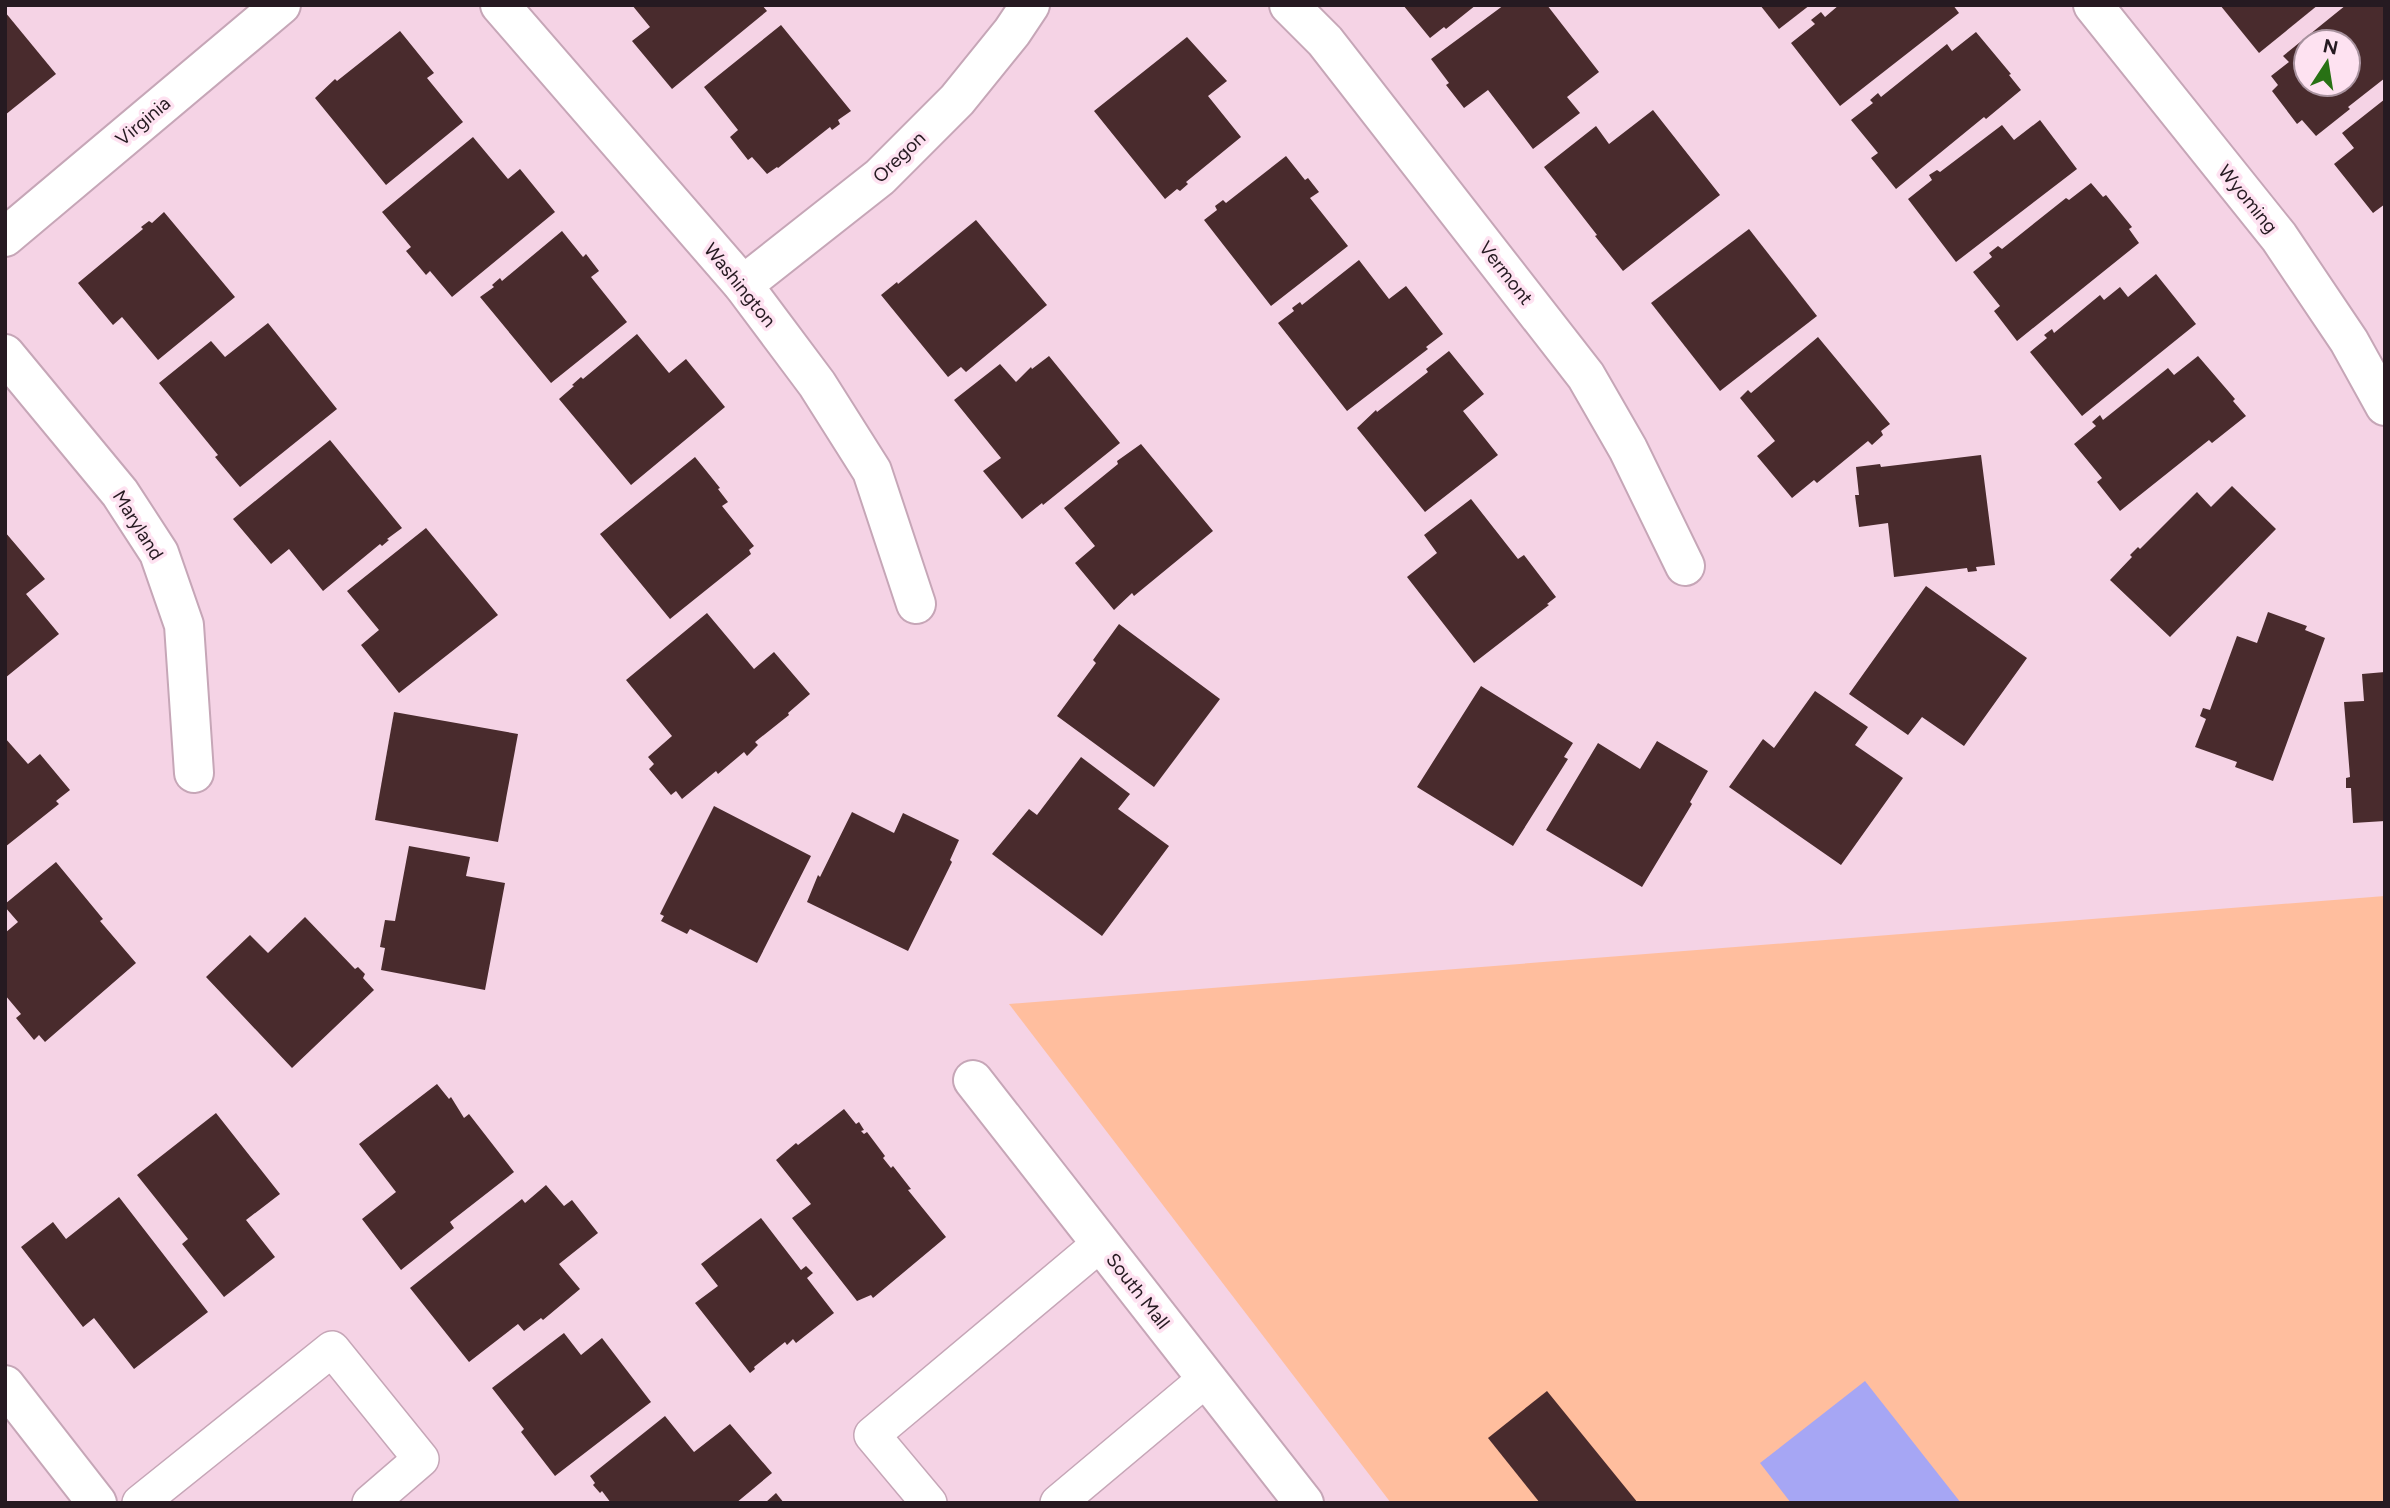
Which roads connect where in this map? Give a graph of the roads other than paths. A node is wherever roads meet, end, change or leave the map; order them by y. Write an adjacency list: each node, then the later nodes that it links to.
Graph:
1 (281, 5): 6 (street, Virginia)
2 (500, 5): 7 (street, Washington)
3 (1030, 5): 7 (street, Oregon)
4 (1289, 5): 10 (street, Vermont)
5 (2093, 5): 9 (street, Wyoming)
6 (5, 237)
7 (743, 285): 11 (street, Washington)
8 (5, 354): 12 (street, Maryland)
9 (2385, 405)
10 (1685, 566)
11 (916, 604)
12 (194, 773)
13 (973, 1080): 14 (street, South Mall)
14 (1101, 1243): 15 (street, South Mall); 20 (lane)
15 (1207, 1378): 21 (lane); 22 (street, South Mall)
16 (5, 1385): 17 (street)
17 (97, 1503)
18 (140, 1503): 19 (lane)
19 (370, 1503)
20 (929, 1503)
21 (1058, 1503)
22 (1304, 1503)

